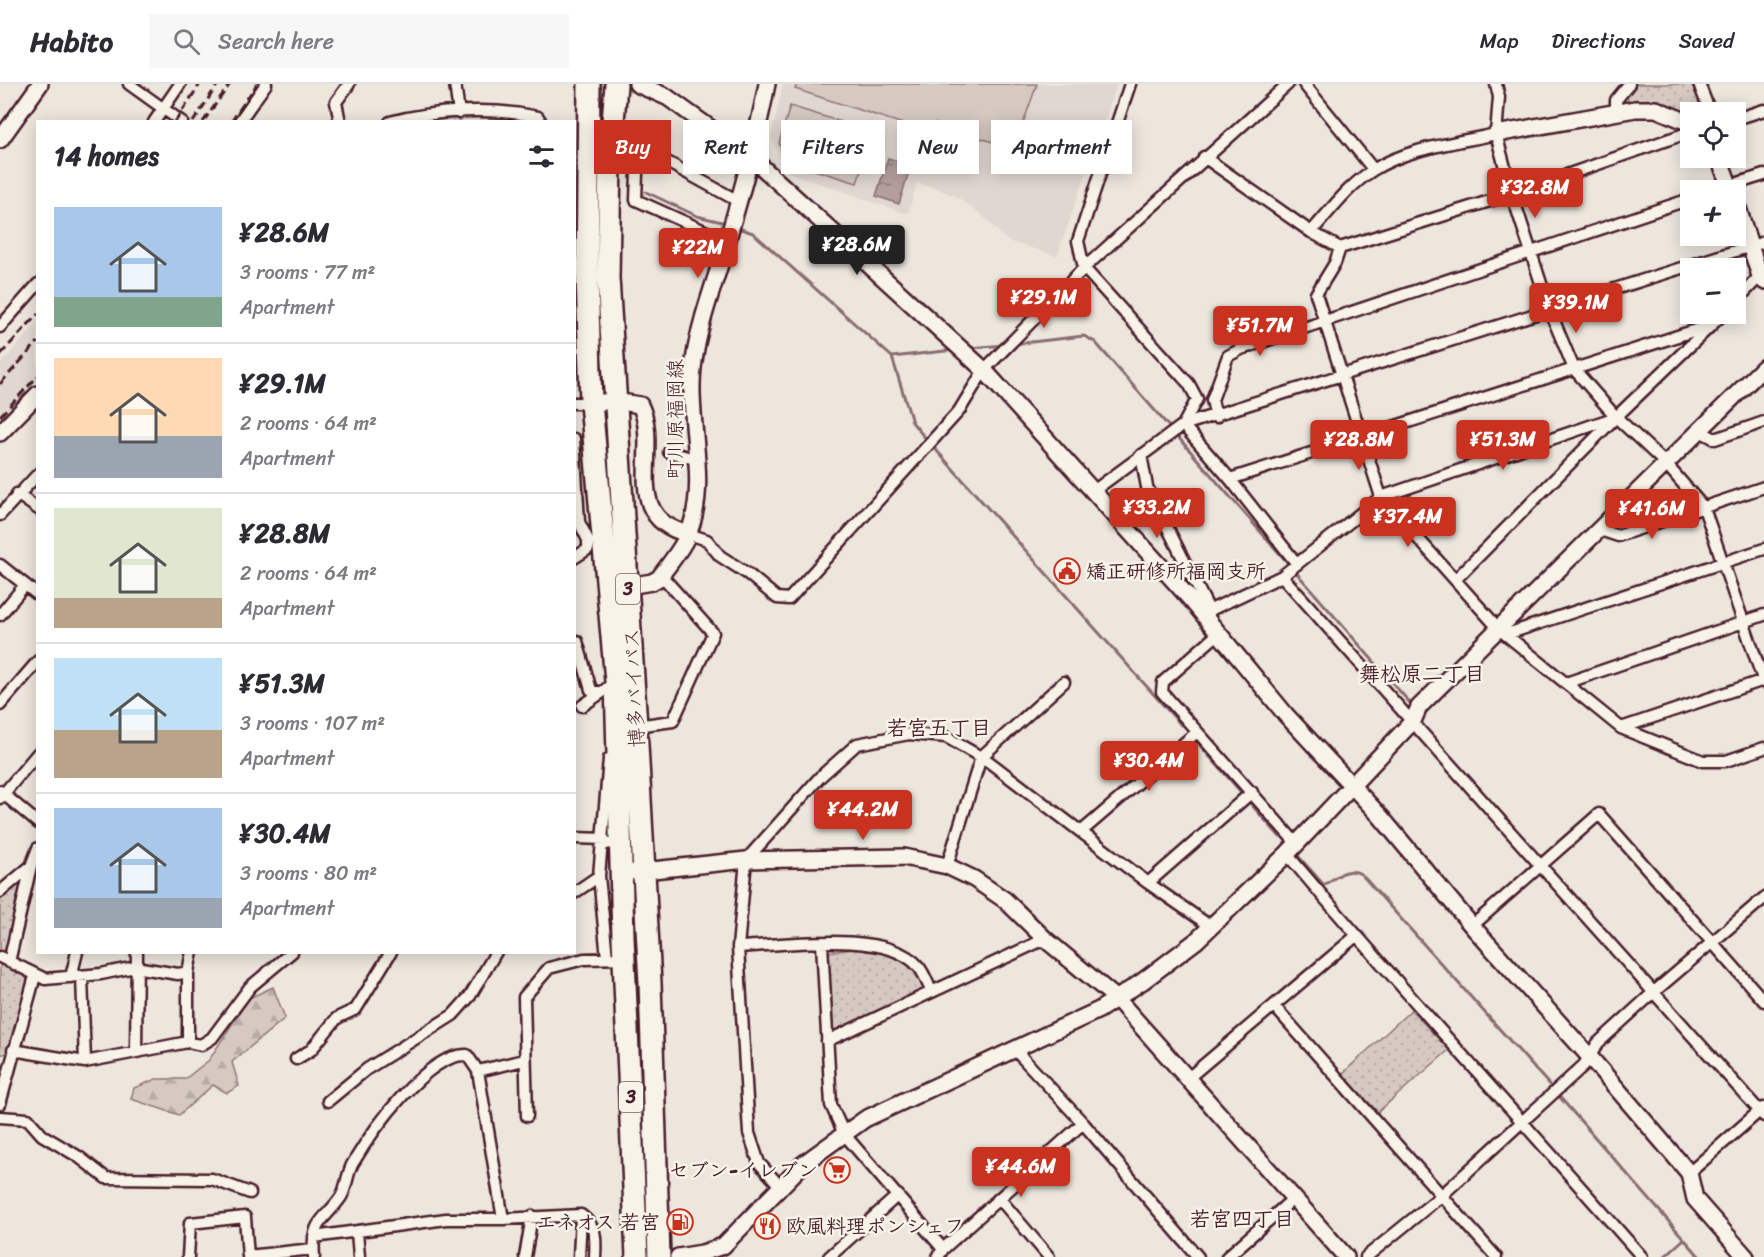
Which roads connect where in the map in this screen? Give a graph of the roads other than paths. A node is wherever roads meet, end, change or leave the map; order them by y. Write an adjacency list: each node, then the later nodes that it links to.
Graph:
1 (40, 84): 34 (street)
2 (129, 84): 18 (street)
3 (180, 84): 18 (street)
4 (266, 84): 26 (street)
5 (349, 84): 27 (street)
6 (455, 84): 21 (street)
7 (589, 84): 64 (highway, 博多バイパス / 3)
8 (616, 84): 63 (highway, 博多バイパス / 3)
9 (637, 84): 30 (street)
10 (767, 84): 31 (street, 町川原福岡線)
11 (1130, 84): 50 (street)
12 (1288, 84): 35 (street)
13 (1305, 84): 36 (street)
14 (1496, 84): 32 (street)
15 (1629, 84): 20 (street)
16 (1699, 84): 17 (street)
17 (1706, 102)
18 (164, 107): 24 (street); 25 (street)
19 (1764, 110): 22 (street)
20 (1616, 112): 23 (street); 32 (street)
21 (459, 113): 28 (street); 29 (street)
22 (1746, 116)
23 (1680, 119)
24 (155, 120)
25 (180, 120)
26 (240, 120)
27 (340, 120)
28 (405, 120)
29 (540, 120)
30 (699, 120)
31 (760, 120)
32 (1496, 134): 36 (street); 41 (street)
33 (1680, 135): 41 (street)
34 (0, 140)
35 (1204, 158): 45 (street); 50 (street)
36 (1373, 170): 45 (street)
37 (747, 174): 42 (street, 町川原福岡線)
38 (769, 174): 60 (street)
39 (1764, 175): 40 (street)
40 (1746, 182)
41 (1512, 194): 48 (street); 49 (street)
42 (738, 201): 46 (street, 町川原福岡線); 46 (street)
43 (1680, 202): 49 (street)
44 (1746, 222): 47 (street)
45 (1311, 232): 48 (street)
46 (727, 241): 74 (street, 町川原福岡線)
47 (1757, 244): 51 (street); 54 (street)
48 (1340, 248): 55 (street)
49 (1531, 253): 54 (street); 55 (street)
50 (1084, 268): 60 (street); 68 (street)
51 (1762, 278): 53 (street)
52 (36, 286): 57 (street)
53 (1746, 292)
54 (1551, 311): 59 (street); 61 (street)
55 (1324, 321): 61 (street); 65 (street)
56 (1712, 325): 59 (street); 66 (street)
57 (0, 327)
58 (1764, 367): 69 (street)
59 (1574, 369): 66 (street); 71 (street)
60 (984, 370): 79 (street); 88 (street)
61 (1344, 376): 65 (street); 71 (street)
62 (36, 396): 70 (street)
63 (615, 401): 64 (street); 88 (street); 98 (highway, 博多バイパス / 3)
64 (583, 403): 111 (highway, 博多バイパス / 3)
65 (1216, 417): 68 (street)
66 (1616, 417): 75 (street); 82 (street); 96 (street)
67 (1764, 422): 69 (street)
68 (1183, 425): 73 (street); 77 (street)
69 (1700, 431): 75 (street)
70 (0, 433)
71 (1363, 436): 77 (street); 82 (street)
72 (669, 452): 74 (street)
73 (1141, 455): 79 (street); 100 (street)
74 (695, 459): 88 (street, 町川原福岡線)
75 (1666, 464): 84 (street); 87 (street)
76 (36, 476): 81 (street)
77 (1230, 479): 92 (street)
78 (1764, 488): 84 (street)
79 (1092, 492): 100 (street)
80 (576, 493): 86 (street)
81 (17, 494): 83 (street); 85 (street)
82 (1382, 497): 92 (street); 96 (street)
83 (36, 508)
84 (1704, 508): 87 (street); 91 (street)
85 (0, 515)
86 (577, 520): 90 (street)
87 (1600, 530): 104 (street)
88 (689, 534): 94 (street, 町川原福岡線)
89 (1764, 549): 91 (street)
90 (576, 557)
91 (1721, 563): 103 (street); 104 (street)
92 (1297, 564): 95 (street)
93 (0, 565): 97 (street)
94 (661, 575): 98 (street); 115 (street)
95 (1282, 576): 100 (street); 114 (street)
96 (1456, 579): 104 (street)
97 (25, 585): 99 (street); 101 (street)
98 (628, 586): 115 (highway, 博多バイパス / 3)
99 (36, 593)
100 (1206, 613): 105 (street)
101 (0, 615)
102 (1764, 615): 103 (street)
103 (1743, 622): 108 (street); 110 (street)
104 (1503, 632): 110 (street); 114 (street)
105 (1219, 633): 117 (street); 122 (street)
106 (576, 642): 111 (street)
107 (36, 662): 112 (street)
108 (1764, 680): 116 (street)
109 (1064, 682): 121 (street)
110 (1566, 683): 116 (street)
111 (609, 687): 113 (street); 136 (highway, 博多バイパス / 3)
112 (0, 705)
113 (582, 706)
114 (1413, 721): 122 (street); 132 (street)
115 (636, 726): 135 (highway, 博多バイパス / 3)
116 (1621, 728): 119 (street)
117 (1197, 732): 123 (street); 126 (street)
118 (610, 741): 128 (street)
119 (1764, 748)
120 (36, 755): 124 (street)
121 (981, 757): 126 (street); 131 (street); 134 (street)
122 (1352, 786): 129 (street); 143 (street)
123 (1252, 792): 129 (street); 138 (street)
124 (1, 794): 125 (street)
125 (36, 822)
126 (1081, 832): 138 (street)
127 (576, 838): 128 (street)
128 (604, 839): 136 (street); 137 (street)
129 (1292, 848): 142 (street); 144 (street)
130 (36, 853): 133 (street)
131 (746, 860): 134 (street); 135 (street); 148 (street)
132 (1541, 864): 143 (street); 146 (street); 162 (street)
133 (31, 866): 139 (street); 156 (street)
134 (946, 866): 145 (street)
135 (644, 871): 136 (street); 207 (highway, 博多バイパス / 3)
136 (622, 873): 155 (highway, 博多バイパス / 3)
137 (599, 876): 140 (street); 155 (street)
138 (1148, 883): 142 (street)
139 (0, 892)
140 (576, 892)
141 (1764, 898): 146 (street)
142 (1210, 926): 163 (street)
143 (1472, 926): 171 (street)
144 (1356, 936): 165 (street); 183 (street)
145 (1045, 939): 161 (street); 163 (street)
146 (1712, 942): 162 (street); 164 (street)
147 (822, 944): 148 (street); 161 (street); 166 (street)
148 (738, 947): 187 (street)
149 (76, 954): 160 (street)
150 (136, 954): 157 (street)
151 (192, 954): 158 (street)
152 (290, 954): 167 (street)
153 (390, 954): 172 (street)
154 (495, 954): 178 (street)
155 (615, 958): 173 (street); 206 (highway, 博多バイパス / 3)
156 (5, 960): 159 (street)
157 (135, 967): 158 (street); 160 (street); 170 (street)
158 (188, 972): 167 (street)
159 (35, 976): 160 (street); 168 (street)
160 (77, 977): 174 (street)
161 (931, 990): 166 (street)
162 (1654, 992): 171 (street); 180 (street)
163 (1117, 999): 169 (street); 177 (street)
164 (1764, 1001)
165 (1274, 1006): 177 (street); 190 (street)
166 (827, 1041): 185 (street)
167 (188, 1042): 170 (street)
168 (13, 1050): 174 (street); 175 (street)
169 (1015, 1050): 184 (street); 185 (street)
170 (136, 1052): 174 (street)
171 (1589, 1056): 183 (street); 186 (street)
172 (296, 1059)
173 (524, 1060): 176 (street); 181 (street)
174 (85, 1062)
175 (5, 1063): 179 (street)
176 (478, 1071): 195 (street); 197 (street)
177 (1187, 1078): 192 (street)
178 (328, 1101)
179 (0, 1104)
180 (1763, 1111): 186 (street)
181 (527, 1116)
182 (0, 1117): 188 (street)
183 (1523, 1120): 190 (street); 216 (street)
184 (1083, 1123): 191 (street); 211 (street)
185 (844, 1134): 187 (street); 189 (street)
186 (1689, 1173): 217 (street)
187 (780, 1186): 208 (street)
188 (250, 1193)
189 (898, 1195): 199 (street); 209 (street)
190 (1441, 1196): 214 (street); 215 (street)
191 (999, 1198): 199 (street); 210 (street)
192 (1293, 1198): 212 (street); 213 (street)
193 (581, 1215): 194 (street); 204 (street); 205 (street)
194 (532, 1216): 195 (street); 203 (street)
195 (503, 1219): 196 (street)
196 (357, 1232): 197 (street); 202 (street)
197 (314, 1237): 198 (street)
198 (314, 1253): 201 (street)
199 (940, 1253)
200 (188, 1257): 201 (street)
201 (248, 1257)
202 (359, 1257)
203 (525, 1257)
204 (579, 1257)
205 (595, 1257)
206 (637, 1257)
207 (659, 1257)
208 (678, 1257)
209 (829, 1257)
210 (1049, 1257)
211 (1198, 1257)
212 (1227, 1257)
213 (1346, 1257)
214 (1366, 1257)
215 (1496, 1257)
216 (1642, 1257)
217 (1746, 1257)

